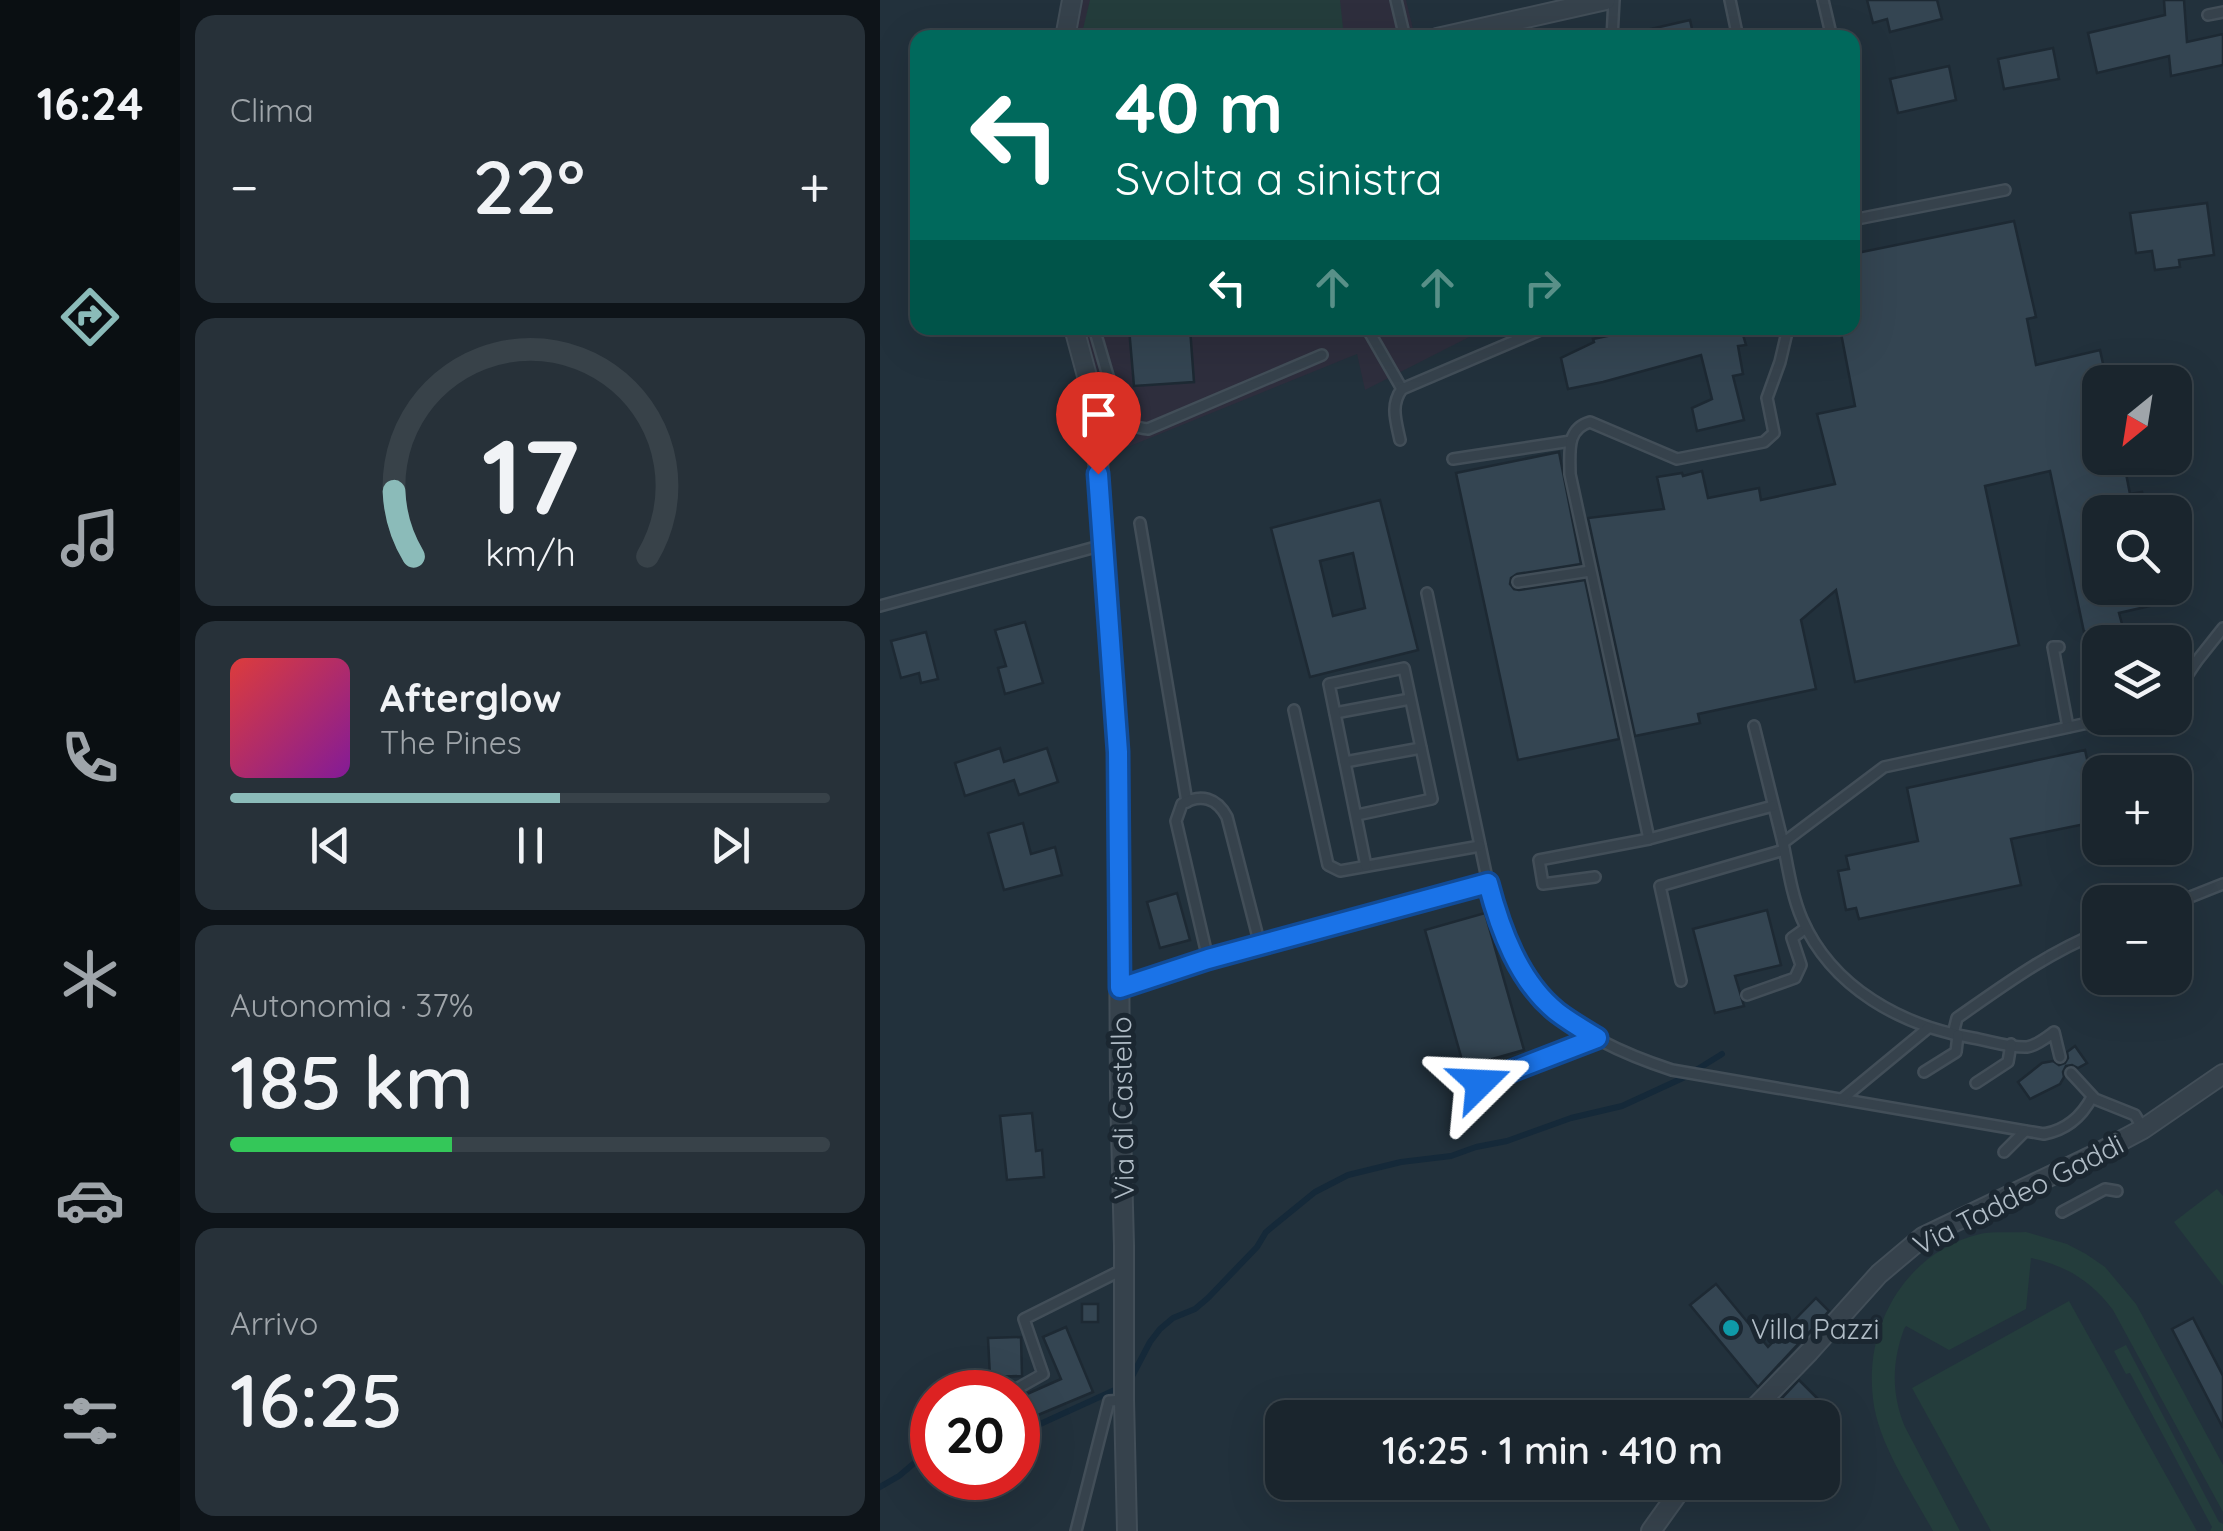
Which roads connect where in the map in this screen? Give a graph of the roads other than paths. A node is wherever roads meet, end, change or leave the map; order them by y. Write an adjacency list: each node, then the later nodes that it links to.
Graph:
1 (1072, 0): 10 (street)
2 (1396, 0): 11 (lane)
3 (1606, 0): 7 (street)
4 (1614, 0): 13 (lane)
5 (1730, 0): 14 (lane)
6 (1824, 0): 15 (lane)
7 (1555, 5): 12 (street)
8 (2223, 12): 9 (lane)
9 (2208, 14)
10 (1066, 30)
11 (1403, 30)
12 (1466, 30)
13 (1612, 30)
14 (1736, 30)
15 (1830, 30)
16 (2005, 190): 17 (lane)
17 (1860, 218)
18 (1076, 335): 29 (street, Via di Castello)
19 (1096, 335): 23 (lane)
20 (1371, 335): 24 (lane)
21 (1529, 335): 24 (lane)
22 (1786, 335): 26 (lane)
23 (1322, 355)
24 (1402, 389): 25 (lane)
25 (1400, 440)
26 (1571, 441): 27 (lane); 30 (lane)
27 (1452, 459)
28 (1140, 522): 47 (lane)
29 (1103, 545): 33 (lane); 63 (street, Via di Castello)
30 (1590, 570): 31 (lane); 50 (lane)
31 (1518, 582)
32 (1427, 593): 51 (lane)
33 (880, 606)
34 (2223, 628): 36 (lane)
35 (2059, 646): 44 (lane)
36 (2196, 662): 37 (lane); 38 (lane)
37 (2192, 663)
38 (2192, 668)
39 (1410, 699): 41 (lane); 41 (lane); 45 (lane)
40 (1294, 710): 53 (lane)
41 (1335, 713): 46 (lane)
42 (2082, 724): 44 (lane)
43 (1754, 726): 48 (lane)
44 (2068, 727): 52 (lane)
45 (1421, 748): 46 (lane); 49 (lane)
46 (1345, 762): 49 (lane)
47 (1187, 802): 60 (lane); 61 (lane)
48 (1773, 806): 50 (lane); 52 (lane)
49 (1357, 815): 53 (lane)
50 (1649, 839): 54 (lane)
51 (1480, 846): 53 (lane); 55 (lane)
52 (1784, 847): 58 (lane); 62 (lane)
53 (1366, 866)
54 (1596, 877)
55 (1488, 883): 60 (lane); 67 (lane)
56 (2223, 884): 57 (lane)
57 (2192, 896)
58 (1806, 928): 64 (lane); 65 (lane)
59 (2082, 939): 66 (lane)
60 (1260, 945): 61 (lane)
61 (1208, 959): 63 (lane)
62 (1681, 982)
63 (1120, 988): 82 (street, Via di Castello)
64 (1747, 995)
65 (1928, 1028): 66 (lane); 76 (lane)
66 (1955, 1035): 68 (lane); 70 (lane)
67 (1597, 1038): 73 (lane); 76 (lane)
68 (2011, 1044): 69 (lane); 74 (lane)
69 (2060, 1057)
70 (1924, 1072)
71 (2070, 1073): 75 (lane)
72 (2223, 1074): 77 (street, Via Taddeo Gaddi)
73 (1480, 1083)
74 (1976, 1083)
75 (2092, 1096): 77 (lane); 78 (lane)
76 (1842, 1099): 78 (lane)
77 (2143, 1128): 85 (street, Via Taddeo Gaddi)
78 (2025, 1130): 79 (lane)
79 (2004, 1152)
80 (2117, 1191): 81 (lane)
81 (2062, 1212)
82 (1124, 1269): 83 (lane); 84 (street, Via di Castello)
83 (1040, 1376)
84 (1124, 1400): 87 (lane); 88 (street, Via di Castello)
85 (1762, 1400)
86 (1673, 1500): 89 (street)
87 (1076, 1531)
88 (1127, 1531)
89 (1651, 1531)

